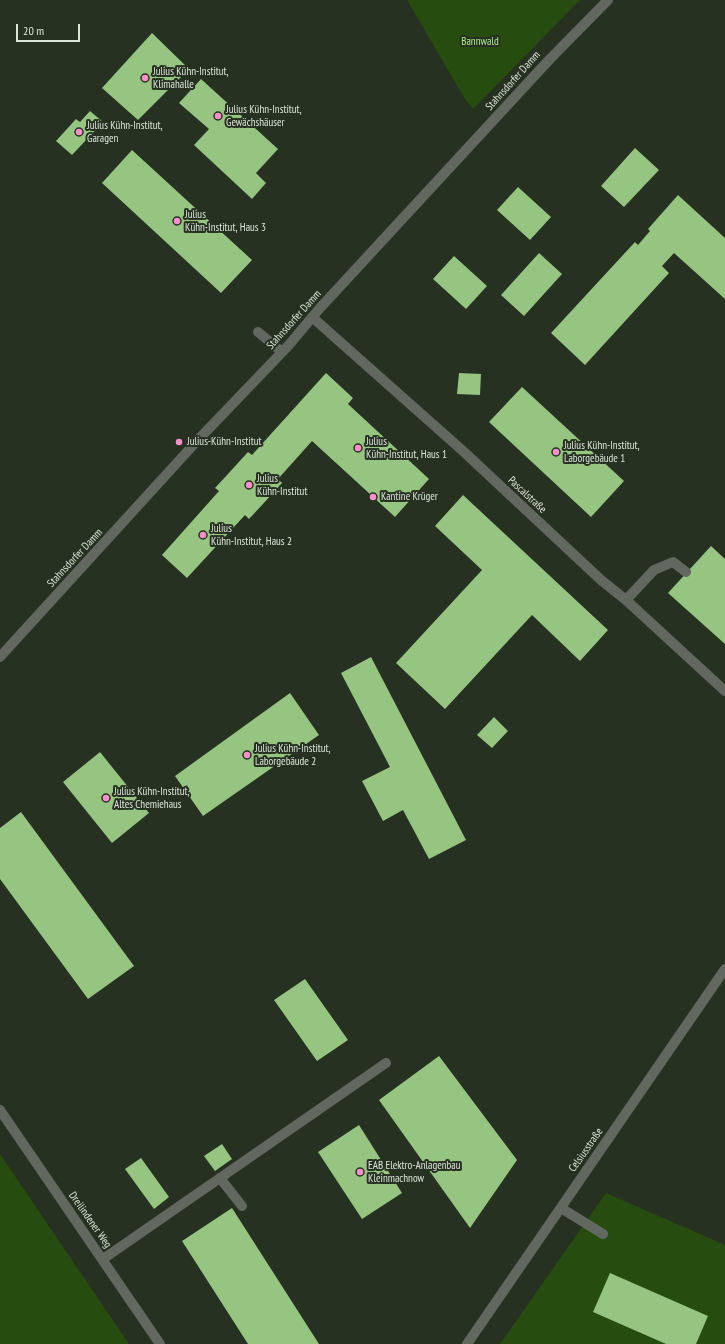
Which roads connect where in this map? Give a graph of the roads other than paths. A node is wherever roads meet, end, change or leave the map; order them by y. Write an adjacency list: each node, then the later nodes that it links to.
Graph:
1 (608, 0): 2 (street, Stahnsdorfer Damm)
2 (312, 317): 4 (street, Stahnsdorfer Damm); 6 (street, Pascalstraße)
3 (258, 332): 4 (street)
4 (282, 352): 7 (street, Stahnsdorfer Damm)
5 (686, 572): 6 (street)
6 (626, 600): 8 (street, Pascalstraße)
7 (0, 657)
8 (725, 691)
9 (725, 969): 14 (street, Celsiusstraße)
10 (386, 1063): 12 (street)
11 (0, 1110): 16 (street, Dreilindener Weg)
12 (220, 1178): 13 (street); 16 (street)
13 (242, 1206)
14 (560, 1208): 15 (street); 18 (street, Celsiusstraße)
15 (603, 1234)
16 (103, 1259): 17 (street, Dreilindener Weg)
17 (160, 1344)
18 (467, 1344)

